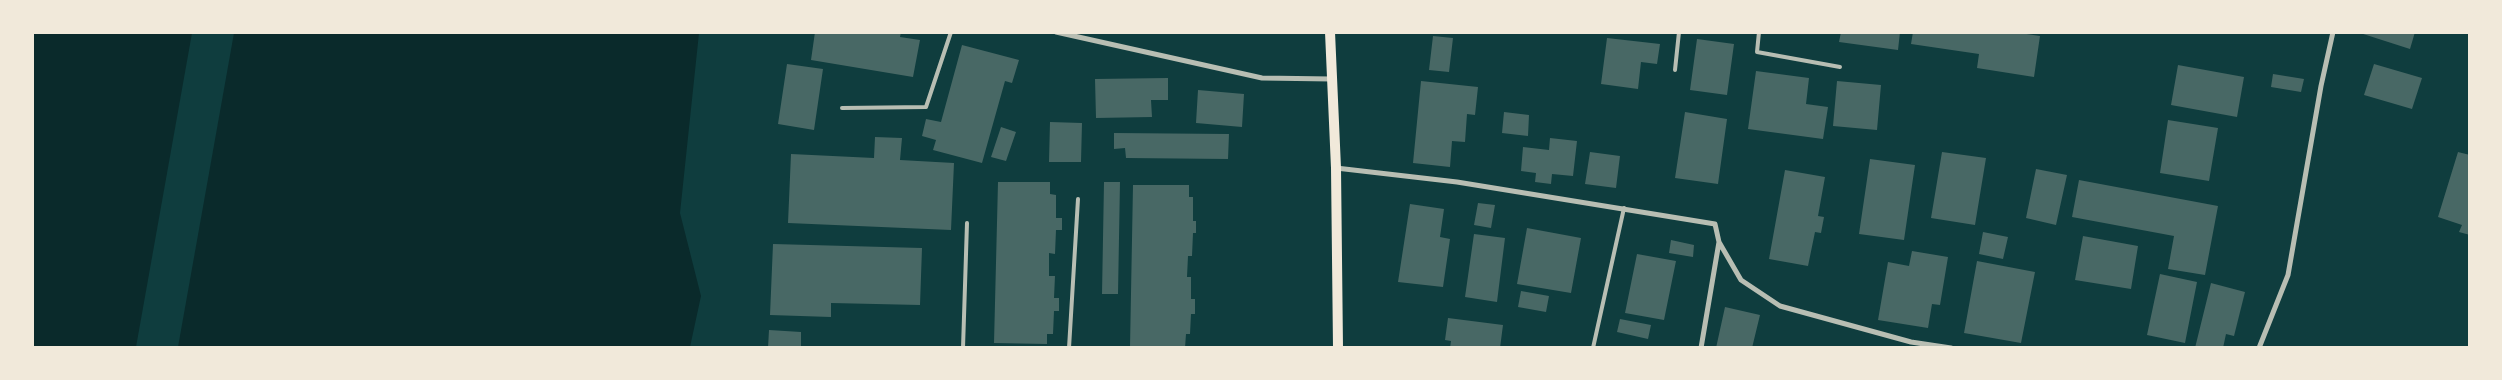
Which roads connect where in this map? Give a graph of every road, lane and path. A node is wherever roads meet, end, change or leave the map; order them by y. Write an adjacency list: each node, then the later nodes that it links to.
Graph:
1 (951, 32): 10 (lane)
2 (1056, 32): 9 (street)
3 (1330, 32): 9 (main road)
4 (1679, 32): 8 (lane)
5 (1759, 32): 7 (lane)
6 (2334, 32): 22 (street)
7 (1840, 67)
8 (1675, 70)
9 (1331, 79): 11 (main road)
10 (842, 108)
11 (1336, 168): 13 (street); 18 (main road)
12 (1078, 199): 17 (lane)
13 (1624, 208): 15 (street); 19 (lane)
14 (967, 223): 16 (lane)
15 (1719, 242): 20 (street); 21 (street)
16 (963, 348)
17 (1069, 348)
18 (1338, 348)
19 (1593, 348)
20 (1702, 348)
21 (1952, 348)
22 (2258, 348)

